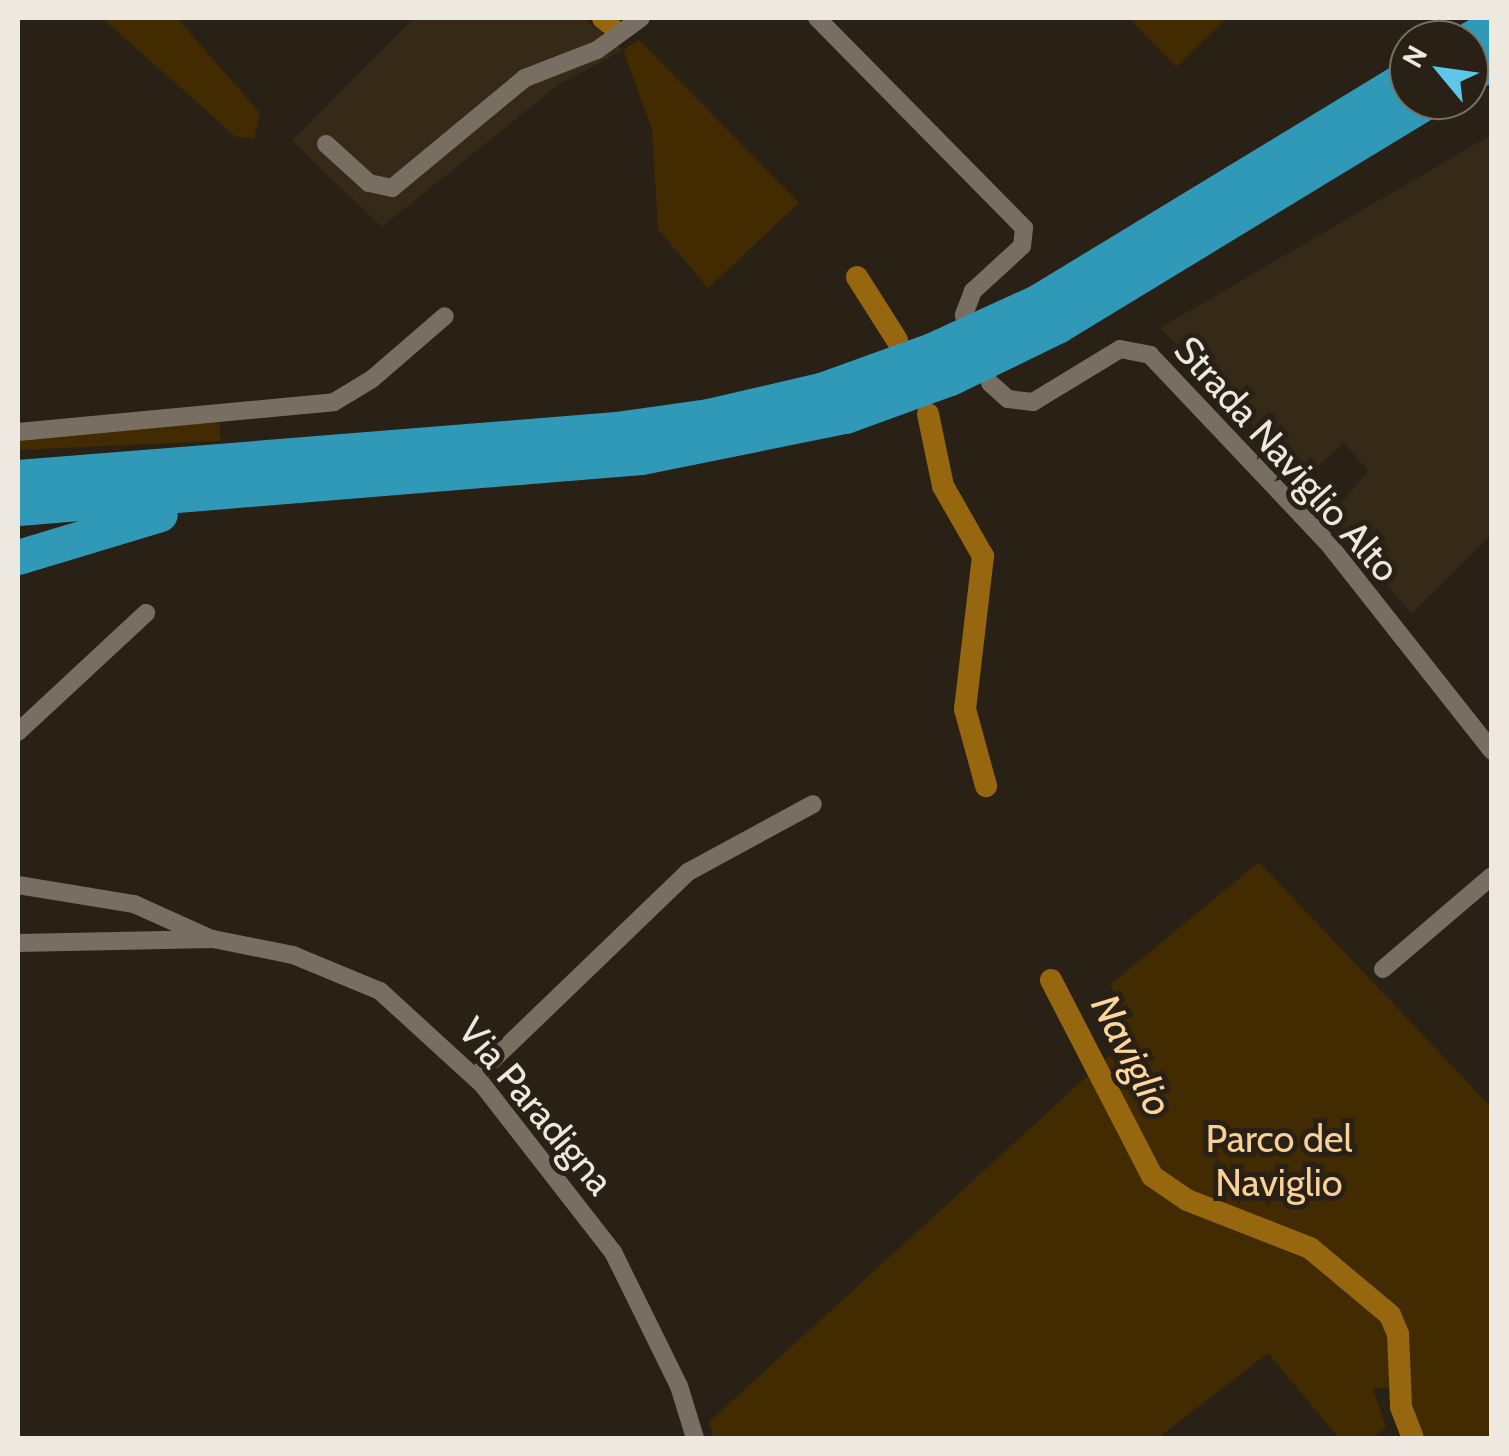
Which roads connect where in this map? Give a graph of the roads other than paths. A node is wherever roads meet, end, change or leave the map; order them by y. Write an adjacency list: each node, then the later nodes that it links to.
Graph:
1 (641, 18): 5 (street)
2 (816, 18): 7 (street)
3 (1389, 88): 11 (highway)
4 (1395, 120): 13 (highway)
5 (326, 144)
6 (444, 316): 9 (street)
7 (964, 316)
8 (990, 383): 18 (street, Strada Naviglio Alto)
9 (18, 432)
10 (18, 459): 11 (highway)
11 (246, 459): 12 (highway)
12 (18, 477)
13 (388, 478): 14 (highway); 15 (highway)
14 (18, 508)
15 (18, 557)
16 (146, 613): 17 (street)
17 (18, 732)
18 (1492, 751)
19 (813, 804): 25 (street)
20 (1492, 876): 24 (street)
21 (18, 885): 22 (street, Via Paradigna)
22 (213, 939): 23 (street, Via Paradigna); 25 (street, Via Paradigna)
23 (19, 944)
24 (1383, 969)
25 (474, 1077): 26 (street, Via Paradigna)
26 (695, 1438)

